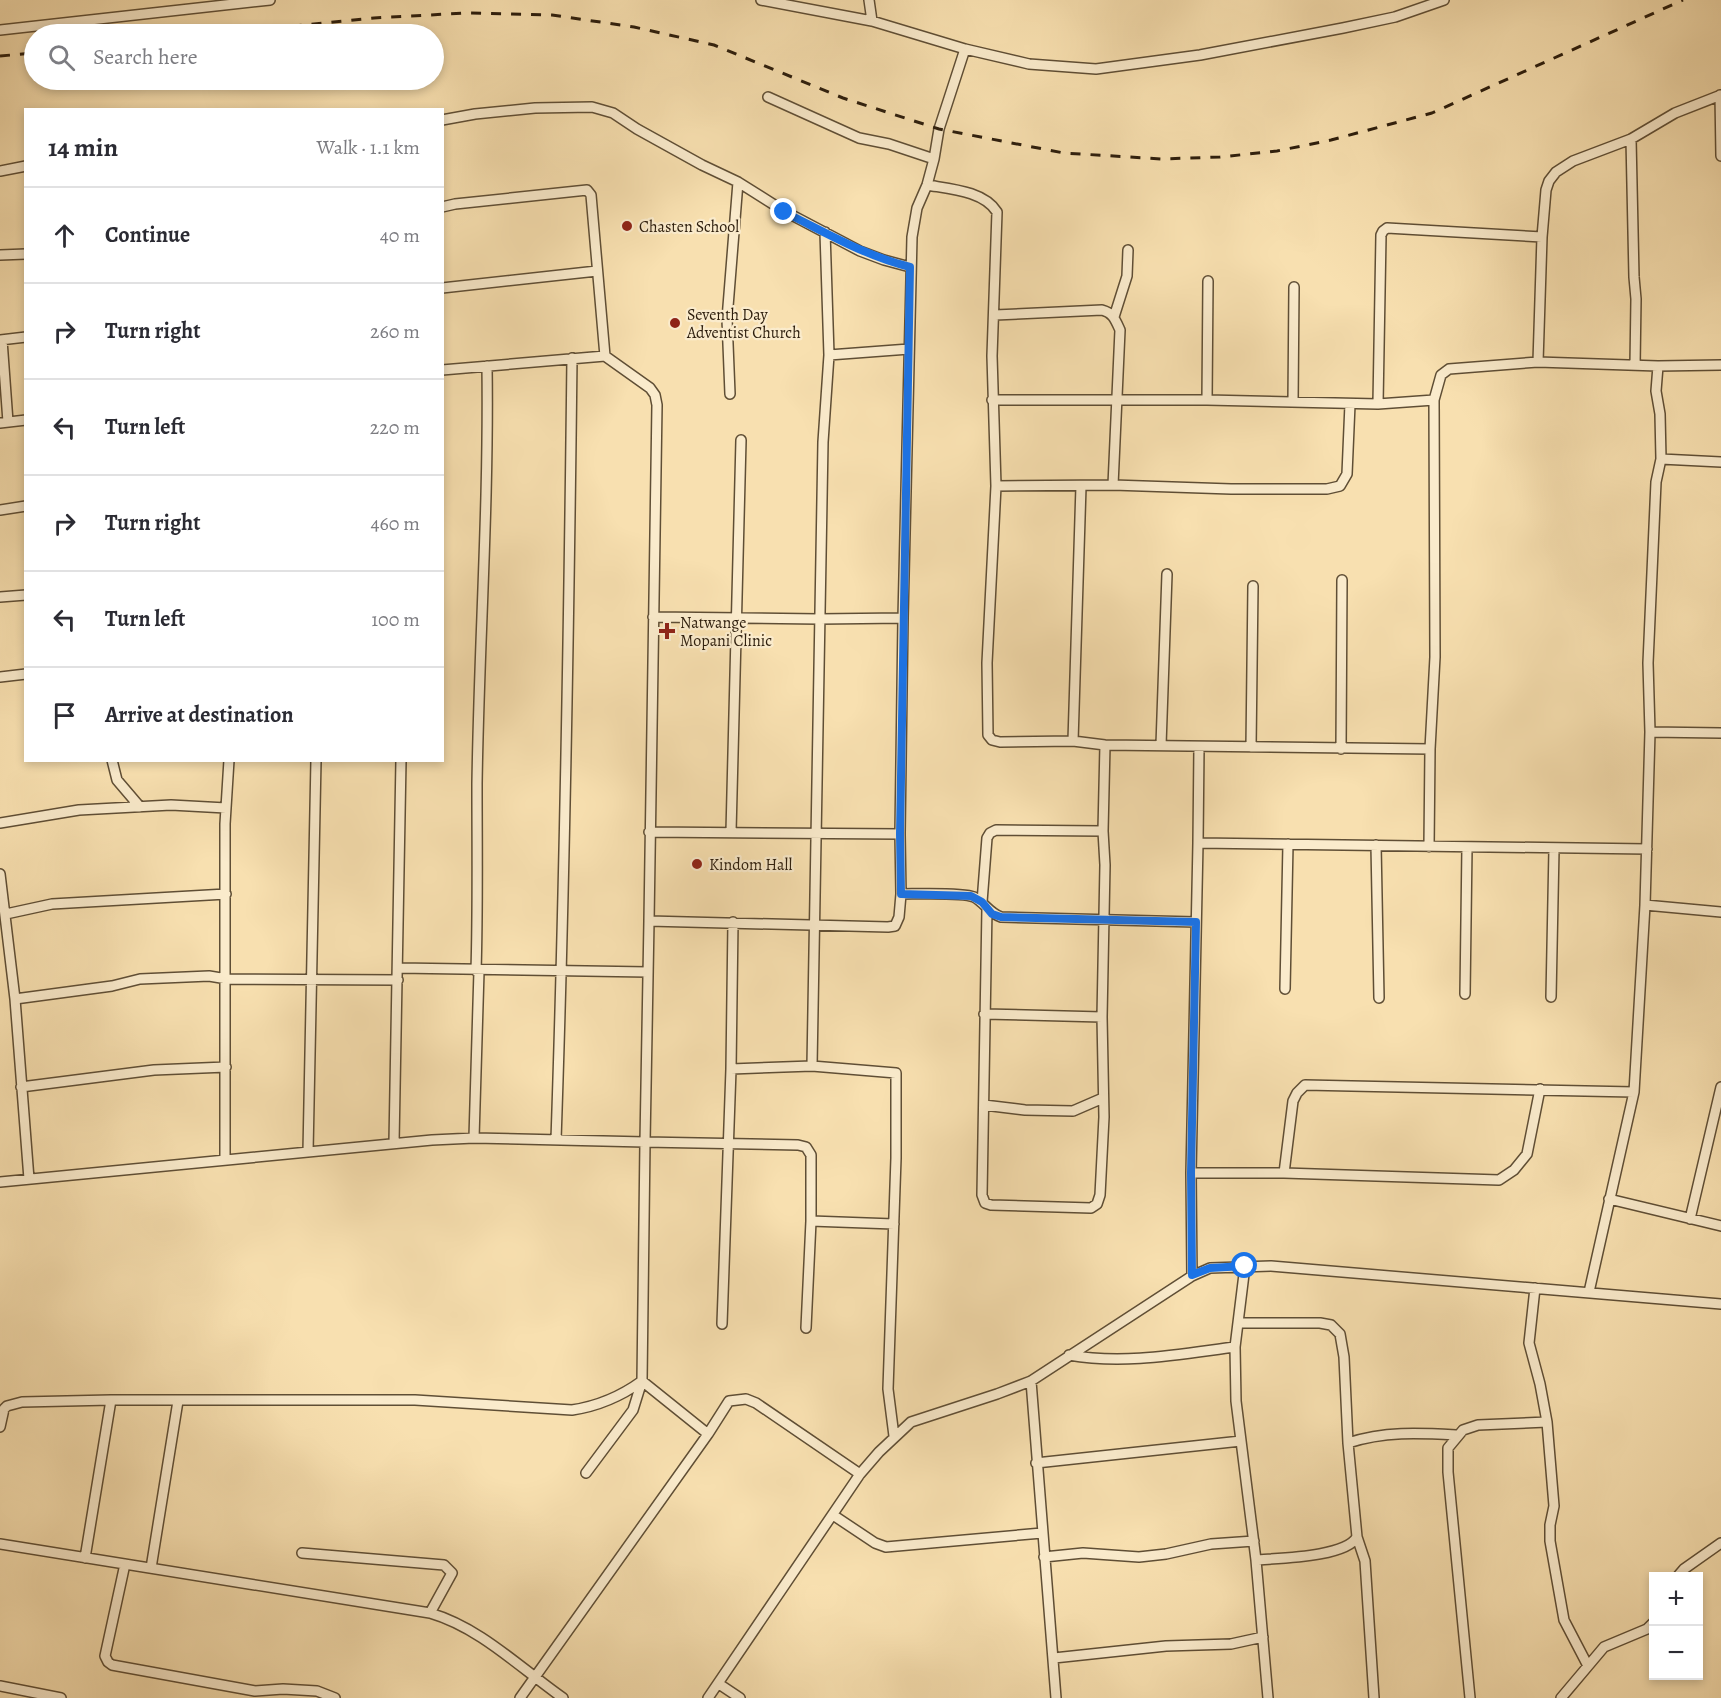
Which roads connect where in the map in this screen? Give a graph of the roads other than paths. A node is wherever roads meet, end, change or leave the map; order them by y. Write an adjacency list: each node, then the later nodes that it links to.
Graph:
1 (270, 0): 6 (street)
2 (761, 0): 5 (street)
3 (869, 0): 5 (street)
4 (1444, 0): 9 (street)
5 (872, 21): 9 (street)
6 (54, 24)
7 (24, 27): 8 (street)
8 (0, 30)
9 (965, 49): 15 (street)
10 (1721, 95): 13 (street); 14 (street)
11 (768, 97): 15 (street)
12 (444, 120): 18 (street)
13 (1631, 139): 22 (street); 40 (street)
14 (1721, 156)
15 (934, 159): 19 (street)
16 (24, 166): 17 (street)
17 (0, 171)
18 (738, 182): 21 (street); 45 (street)
19 (927, 185): 26 (street); 31 (street)
20 (444, 207): 27 (street)
21 (825, 232): 26 (street); 36 (street)
22 (1542, 237): 39 (street); 52 (street)
23 (1128, 250): 32 (street)
24 (24, 254): 25 (street)
25 (0, 255)
26 (910, 267): 35 (street)
27 (597, 271): 30 (street); 37 (street)
28 (1208, 281): 47 (street)
29 (1294, 287): 50 (street)
30 (444, 288)
31 (995, 315): 32 (street); 46 (street)
32 (1114, 317): 49 (street)
33 (24, 337): 34 (street)
34 (1, 340): 54 (street)
35 (909, 349): 36 (street); 70 (street)
36 (829, 355): 71 (street)
37 (605, 356): 38 (street); 68 (street)
38 (572, 358): 42 (street); 115 (street)
39 (1538, 362): 40 (street); 48 (street)
40 (1635, 365): 43 (street)
41 (1721, 365): 43 (street)
42 (488, 366): 44 (street); 116 (street)
43 (1658, 366): 56 (street)
44 (444, 370)
45 (730, 394)
46 (992, 400): 49 (street); 59 (street)
47 (1207, 400): 49 (street); 50 (street)
48 (1434, 400): 52 (street); 82 (street)
49 (1117, 401): 58 (street)
50 (1293, 402): 51 (street)
51 (1350, 404): 52 (street); 58 (street)
52 (1378, 404)
53 (24, 420): 54 (street)
54 (4, 423)
55 (741, 441): 69 (street)
56 (1661, 459): 57 (street); 74 (street)
57 (1721, 462)
58 (1113, 485): 60 (street)
59 (996, 486): 60 (street); 76 (street)
60 (1081, 486): 76 (street)
61 (24, 506): 62 (street)
62 (0, 510)
63 (1167, 574): 78 (street)
64 (1342, 580): 81 (street)
65 (1253, 586): 80 (street)
66 (24, 595): 67 (street)
67 (0, 597)
68 (653, 617): 69 (street); 91 (street)
69 (736, 618): 71 (street); 92 (street)
70 (903, 618): 71 (street); 94 (street)
71 (819, 620): 93 (street)
72 (24, 674): 73 (street)
73 (0, 676)
74 (1650, 732): 75 (street); 101 (street)
75 (1721, 733)
76 (1073, 741): 77 (street)
77 (1105, 745): 78 (street); 90 (street)
78 (1161, 745): 79 (street)
79 (1199, 747): 80 (street); 95 (street)
80 (1251, 747): 81 (street)
81 (1341, 749): 82 (street)
82 (1430, 749): 98 (street)
83 (112, 762): 87 (street)
84 (228, 762): 88 (street)
85 (316, 762): 119 (street)
86 (401, 762): 114 (street)
87 (140, 807): 88 (street); 89 (street)
88 (226, 808): 103 (street)
89 (0, 823)
90 (1103, 831): 105 (street); 110 (street)
91 (649, 832): 92 (street); 109 (street)
92 (731, 832): 93 (street)
93 (816, 834): 94 (street); 113 (street)
94 (900, 834): 104 (street)
95 (1198, 843): 96 (street); 112 (street)
96 (1288, 844): 97 (street); 121 (street)
97 (1376, 845): 98 (street); 124 (street)
98 (1429, 847): 99 (street)
99 (1467, 848): 100 (street); 122 (street)
100 (1554, 849): 101 (street); 123 (street)
101 (1647, 849): 106 (street)
102 (0, 874): 108 (street)
103 (226, 894): 108 (street); 118 (street)
104 (901, 894): 105 (street); 113 (street)
105 (984, 905): 110 (street); 126 (street)
106 (1645, 905): 107 (street); 134 (street)
107 (1721, 912)
108 (6, 914): 125 (street)
109 (649, 921): 111 (street); 117 (street)
110 (1104, 921): 112 (street); 127 (street)
111 (733, 922): 113 (street); 130 (street)
112 (1196, 922): 144 (street)
113 (814, 925): 128 (street)
114 (399, 968): 116 (street); 120 (street)
115 (562, 970): 116 (street); 117 (street); 138 (street)
116 (477, 971): 137 (street)
117 (648, 972): 139 (street)
118 (227, 979): 119 (street); 125 (street); 129 (street)
119 (313, 980): 120 (street); 142 (street)
120 (398, 980): 140 (street)
121 (1285, 988)
122 (1465, 994)
123 (1551, 997)
124 (1379, 998)
125 (15, 999): 131 (street)
126 (984, 1014): 127 (street); 136 (street)
127 (1102, 1017): 135 (street)
128 (813, 1066): 130 (street); 151 (street)
129 (226, 1067): 131 (street); 143 (street)
130 (731, 1069): 141 (street)
131 (21, 1087): 146 (street)
132 (1721, 1087): 149 (street)
133 (1540, 1089): 134 (street); 145 (street); 145 (street)
134 (1634, 1092): 148 (street)
135 (1103, 1098): 136 (street); 136 (street)
136 (984, 1105)
137 (474, 1138): 138 (street); 140 (street)
138 (556, 1140): 139 (street)
139 (645, 1142): 141 (street); 163 (street)
140 (394, 1143): 142 (street)
141 (727, 1144): 150 (street); 159 (street)
142 (308, 1152): 143 (street)
143 (225, 1158): 146 (street)
144 (1191, 1173): 145 (street); 154 (street)
145 (1284, 1173)
146 (29, 1179): 147 (street)
147 (0, 1182)
148 (1609, 1199): 149 (street); 156 (street)
149 (1690, 1219): 152 (street)
150 (811, 1221): 151 (street); 160 (street)
151 (894, 1224): 171 (street)
152 (1721, 1226)
153 (1245, 1266): 154 (street); 155 (street); 158 (street)
154 (1192, 1275): 162 (street)
155 (1535, 1288): 156 (street); 167 (street)
156 (1589, 1292): 157 (street)
157 (1721, 1304)
158 (1238, 1323): 161 (street); 173 (street)
159 (722, 1324)
160 (806, 1328)
161 (1235, 1347): 162 (street); 172 (street)
162 (1069, 1355): 164 (street)
163 (642, 1381): 166 (street); 169 (street); 175 (street)
164 (1031, 1381): 171 (street); 174 (street)
165 (111, 1400): 166 (street); 168 (street); 185 (street)
166 (178, 1401): 188 (street)
167 (1547, 1422): 170 (street); 194 (street)
168 (0, 1427)
169 (708, 1434): 176 (street); 195 (street)
170 (1458, 1435): 173 (street); 207 (street)
171 (894, 1436): 176 (street)
172 (1241, 1441): 174 (street); 180 (street)
173 (1348, 1443): 179 (street)
174 (1036, 1463): 178 (street)
175 (586, 1473)
176 (860, 1474): 177 (street)
177 (832, 1515): 178 (street); 196 (street)
178 (1042, 1533): 184 (street)
179 (1357, 1537): 186 (street); 206 (street)
180 (1254, 1541): 184 (street); 186 (street)
181 (1721, 1543): 189 (street)
182 (0, 1544): 185 (street)
183 (302, 1553): 190 (street)
184 (1044, 1557): 193 (street)
185 (85, 1558): 187 (street)
186 (1256, 1560): 192 (street)
187 (125, 1564): 188 (street); 199 (street)
188 (151, 1568): 190 (street)
189 (1681, 1572)
190 (430, 1613): 195 (street)
191 (1650, 1626): 194 (street)
192 (1263, 1637): 193 (street); 205 (street)
193 (1054, 1658): 204 (street)
194 (1588, 1666): 208 (street)
195 (534, 1678): 200 (street); 201 (street)
196 (719, 1684): 202 (street); 203 (street)
197 (0, 1686): 198 (street)
198 (61, 1698)
199 (335, 1698)
200 (520, 1698)
201 (563, 1698)
202 (708, 1698)
203 (740, 1698)
204 (1056, 1698)
205 (1268, 1698)
206 (1374, 1698)
207 (1470, 1698)
208 (1561, 1698)

